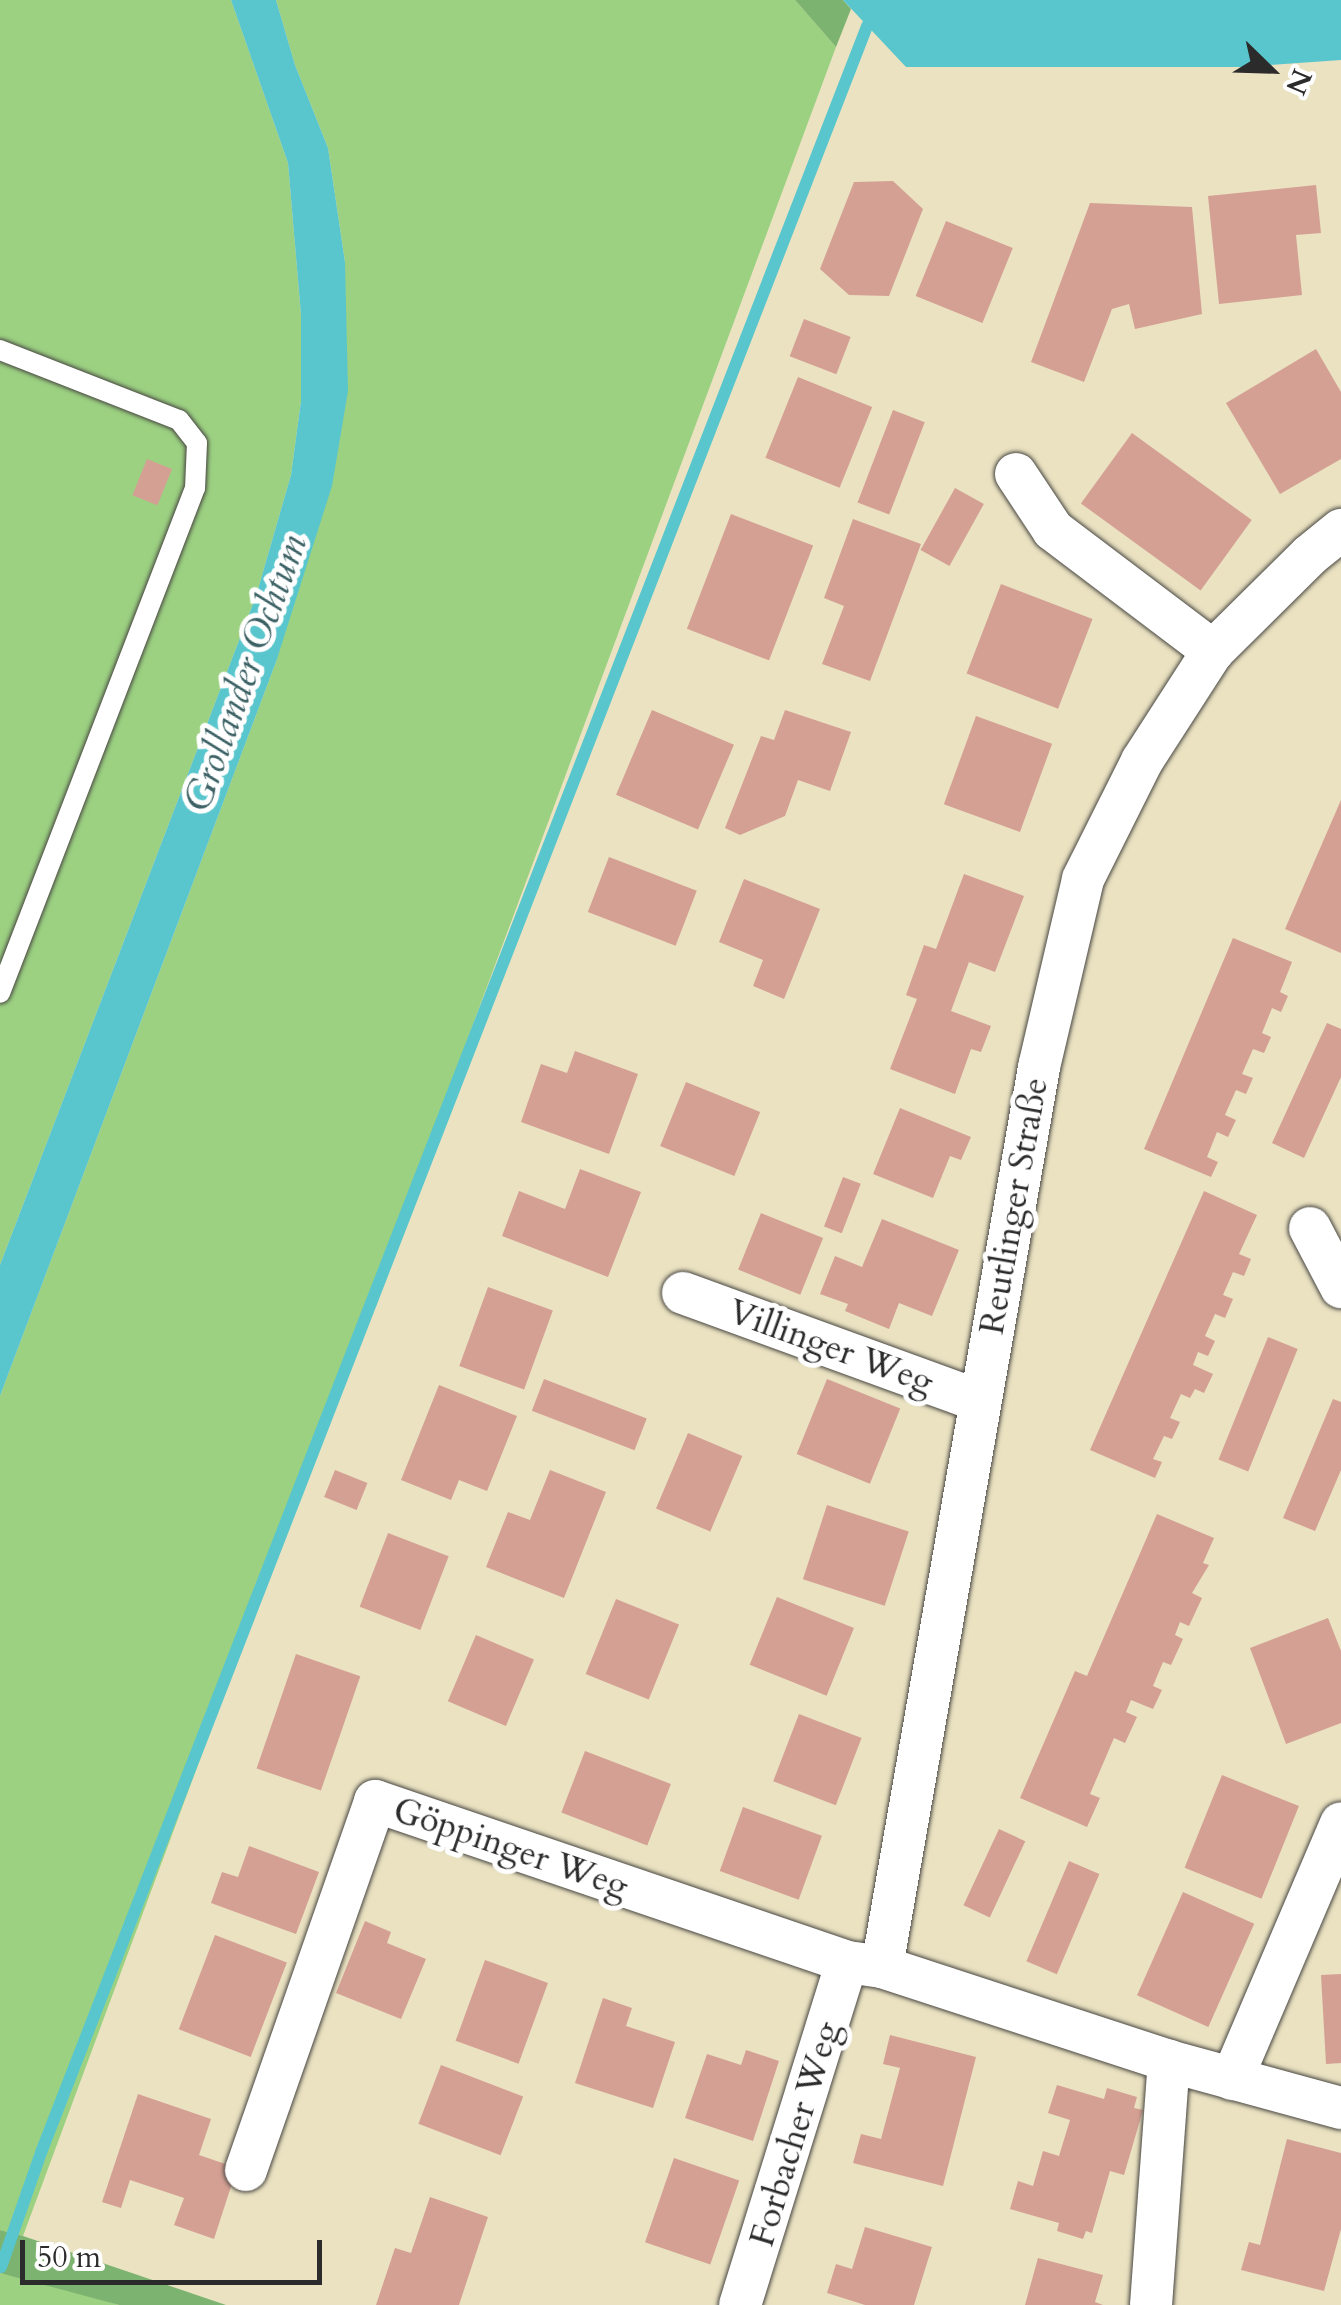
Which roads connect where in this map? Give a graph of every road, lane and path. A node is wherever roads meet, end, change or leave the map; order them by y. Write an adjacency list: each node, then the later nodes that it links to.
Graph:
1 (0, 350): 5 (lane)
2 (1016, 474): 4 (street)
3 (1341, 530): 4 (street, Reutlinger Straße)
4 (1214, 651): 9 (street, Reutlinger Straße)
5 (0, 994)
6 (1310, 1228): 7 (street)
7 (1341, 1287)
8 (683, 1293): 9 (street, Villinger Weg)
9 (979, 1401): 11 (street, Reutlinger Straße)
10 (1341, 1823): 13 (street)
11 (865, 1965): 12 (street); 15 (street, Göppinger Weg); 16 (street, Forbacher Weg)
12 (1169, 2062): 13 (street); 17 (street)
13 (1232, 2079): 14 (street)
14 (1341, 2108)
15 (246, 2170)
16 (740, 2305)
17 (1151, 2305)

